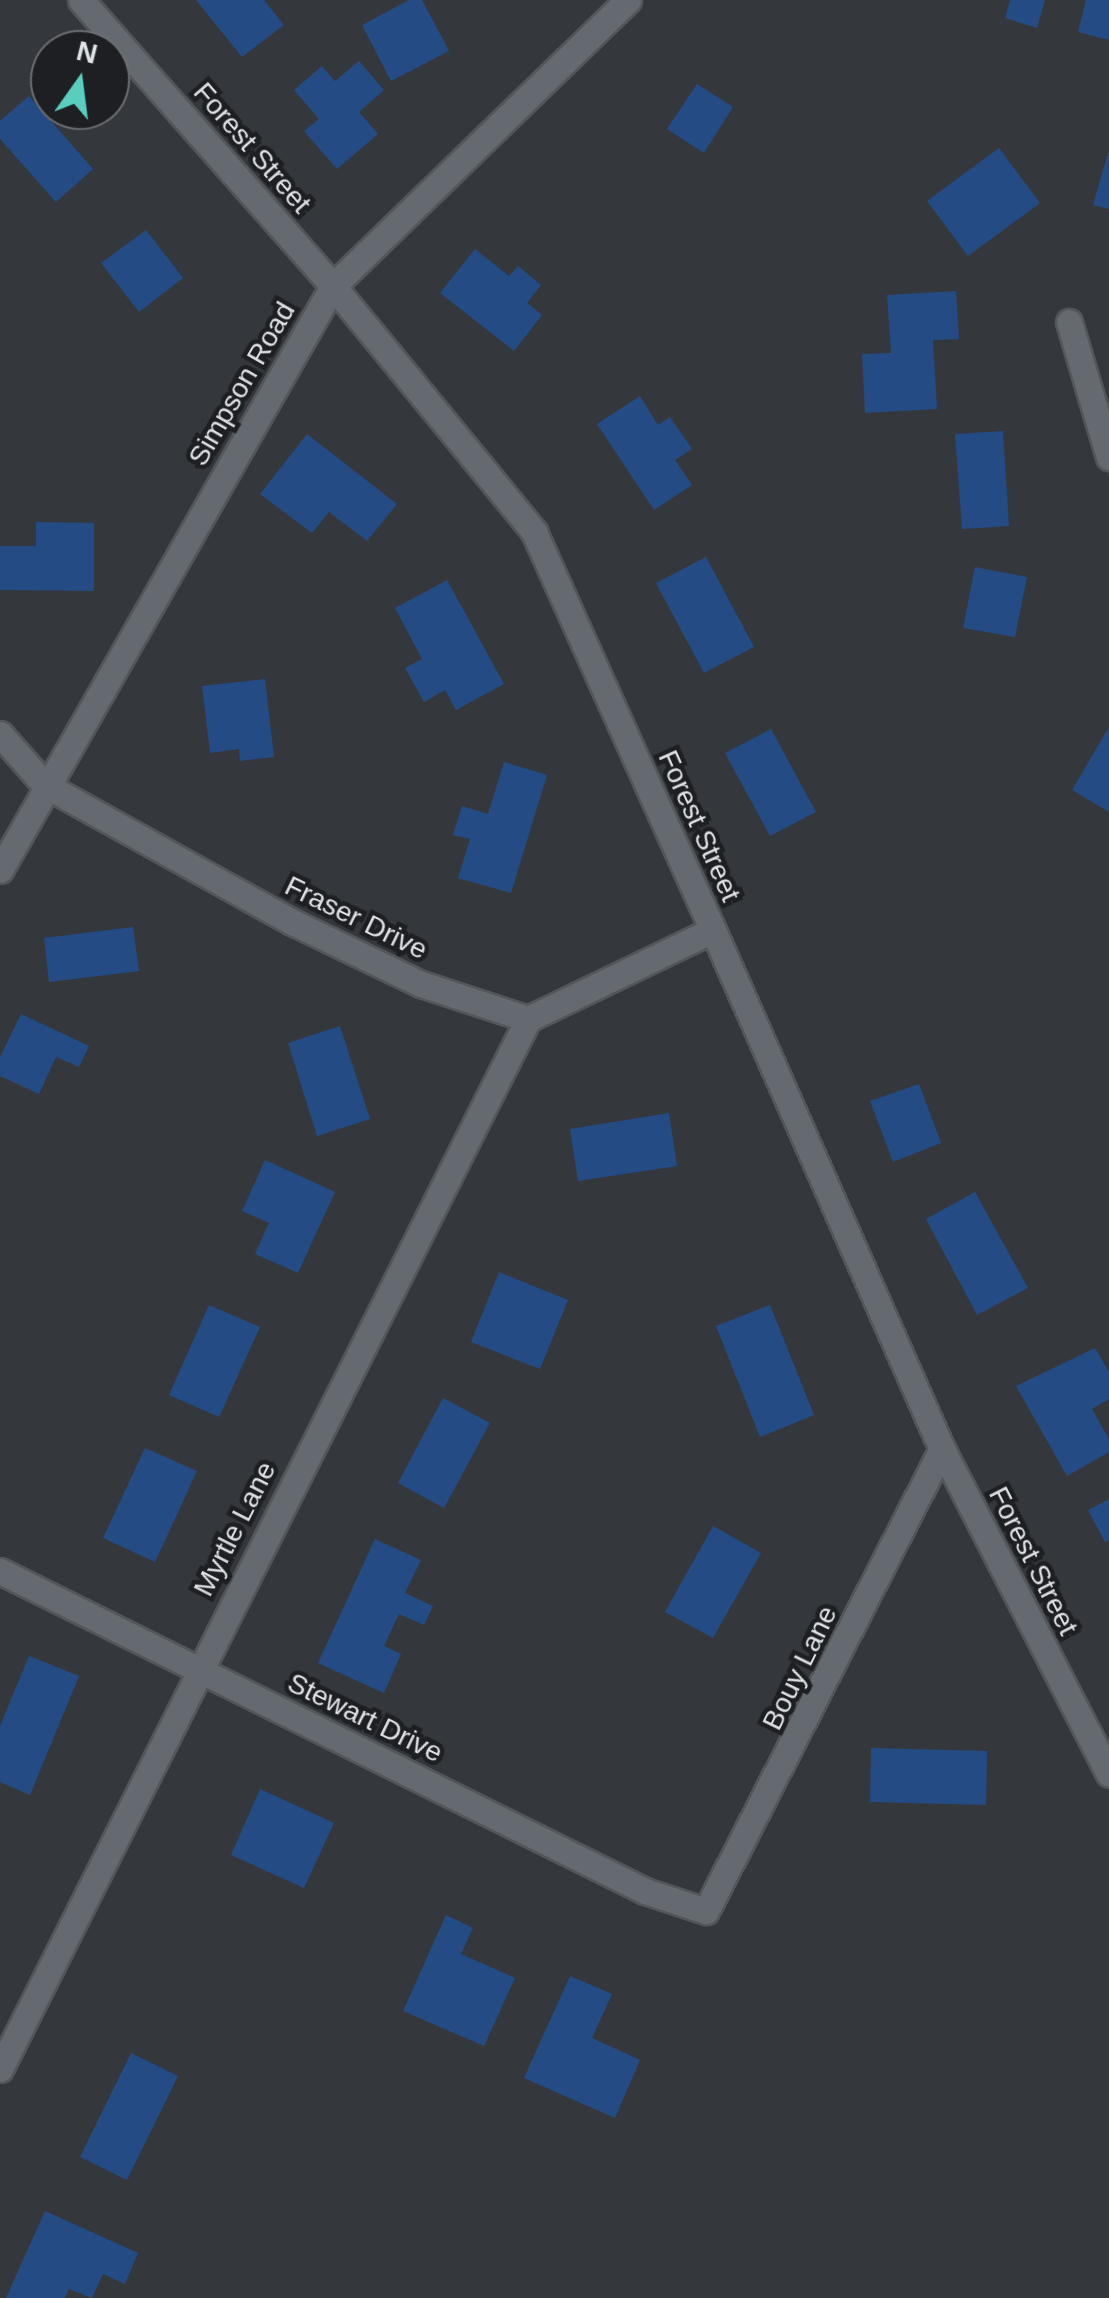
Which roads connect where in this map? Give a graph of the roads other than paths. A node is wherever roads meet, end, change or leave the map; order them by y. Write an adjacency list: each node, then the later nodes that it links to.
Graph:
1 (82, 0): 3 (street, Forest Street)
2 (628, 0): 3 (street, Simpson Road)
3 (333, 286): 7 (street, Simpson Road); 9 (street, Forest Street)
4 (1069, 322): 5 (street)
5 (1109, 456)
6 (0, 734): 7 (street, Fraser Drive)
7 (45, 785): 8 (street, Simpson Road); 10 (street, Fraser Drive)
8 (0, 870)
9 (713, 930): 10 (street); 11 (street, Forest Street)
10 (528, 1019): 13 (street, Myrtle Lane)
11 (942, 1449): 14 (street, Forest Street); 15 (street, Bouy Lane)
12 (0, 1571): 13 (street, Stewart Drive)
13 (197, 1671): 15 (street, Stewart Drive); 16 (street, Myrtle Lane)
14 (1109, 1774)
15 (706, 1911)
16 (0, 2068)

